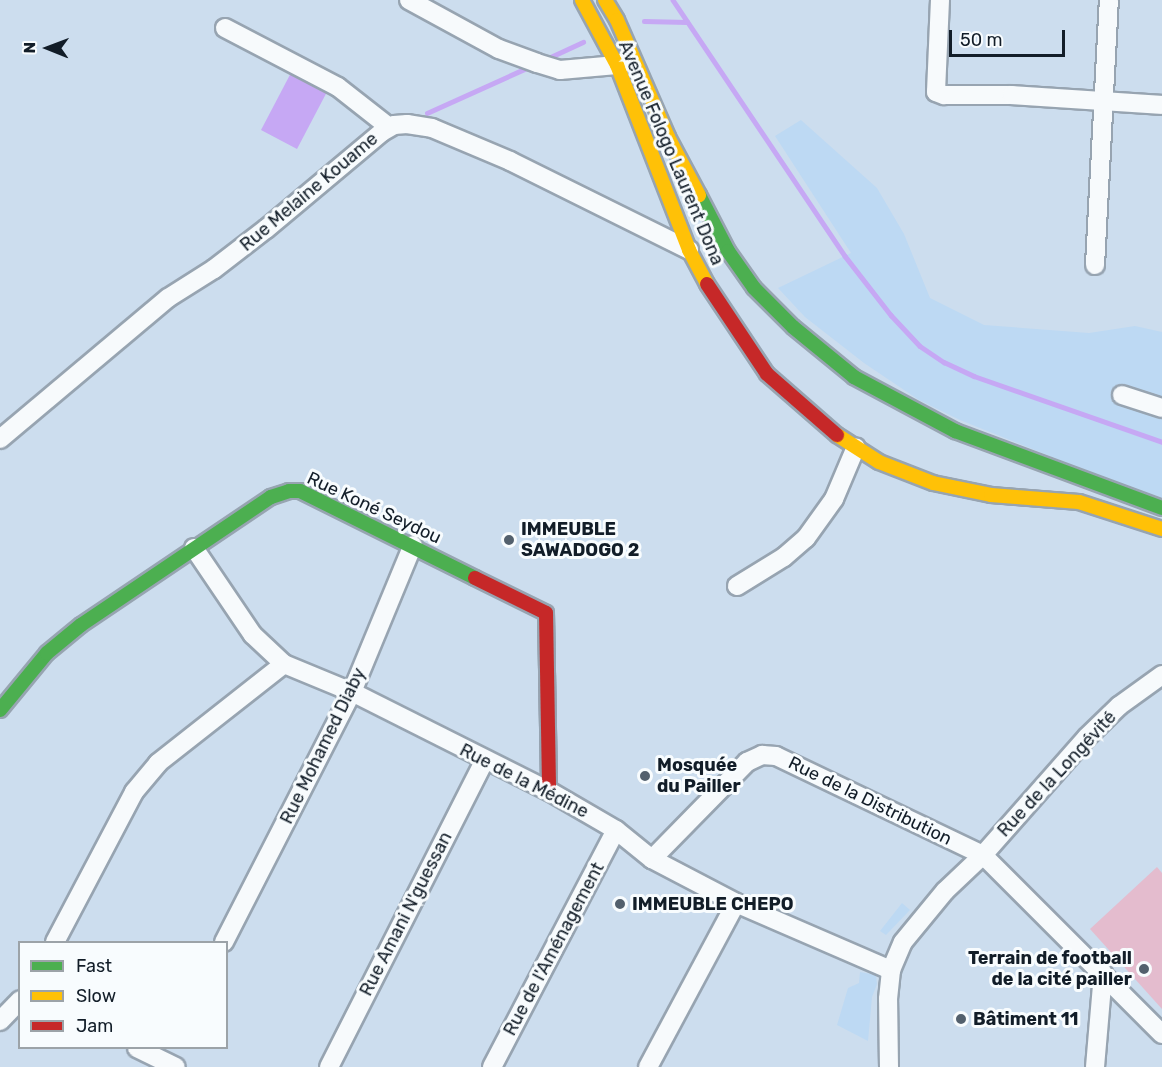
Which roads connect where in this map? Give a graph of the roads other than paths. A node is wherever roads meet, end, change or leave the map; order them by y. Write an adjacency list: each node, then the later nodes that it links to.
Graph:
1 (409, 0): 7 (street)
2 (582, 0): 7 (main road, Avenue Fologo Laurent Dona)
3 (605, 0): 7 (main road, Avenue Fologo Laurent Dona)
4 (940, 0): 8 (street)
5 (1109, 0): 8 (street)
6 (225, 28): 10 (street)
7 (626, 62): 11 (main road, Avenue Fologo Laurent Dona); 17 (main road, Avenue Fologo Laurent Dona)
8 (1104, 102): 9 (street); 12 (street)
9 (1162, 105)
10 (389, 127): 11 (street, Rue Melaine Kouame); 15 (street, Rue Melaine Kouame)
11 (689, 250): 16 (main road, Avenue Fologo Laurent Dona)
12 (1095, 265)
13 (1122, 395): 14 (street)
14 (1162, 408)
15 (0, 439)
16 (856, 447): 18 (main road, Avenue Fologo Laurent Dona); 21 (street)
17 (1162, 508)
18 (1162, 529)
19 (413, 545): 20 (main road, Rue Koné Seydou); 24 (street, Rue Mohamed Diaby); 27 (main road, Rue Koné Seydou)
20 (194, 548): 22 (street, Rue de la Médine); 25 (main road, Rue Koné Seydou)
21 (737, 586)
22 (284, 664): 24 (street, Rue de la Médine); 32 (street)
23 (1162, 675): 29 (street, Rue de la Longévité)
24 (352, 692): 26 (street, Rue de la Médine); 33 (street, Rue Mohamed Diaby)
25 (0, 710)
26 (484, 760): 27 (street, Rue de la Médine); 41 (street, Rue Amani N'guessan)
27 (549, 791): 28 (street, Rue de la Médine)
28 (616, 830): 30 (street, Rue de la Médine); 42 (street, Rue de l'Aménagement)
29 (983, 855): 30 (street, Rue de la Distribution); 34 (street, Rue de la Longévité); 35 (street)
30 (652, 859): 31 (street, Rue de la Médine)
31 (736, 903): 34 (street, Rue de la Médine); 43 (street)
32 (56, 941)
33 (225, 941)
34 (891, 970): 44 (street, Rue de la Longévité)
35 (1103, 973): 38 (street); 45 (street)
36 (18, 1002): 37 (street)
37 (0, 1021)
38 (1162, 1034)
39 (140, 1049): 40 (street)
40 (167, 1061)
41 (329, 1067)
42 (492, 1067)
43 (648, 1067)
44 (889, 1067)
45 (1095, 1067)

